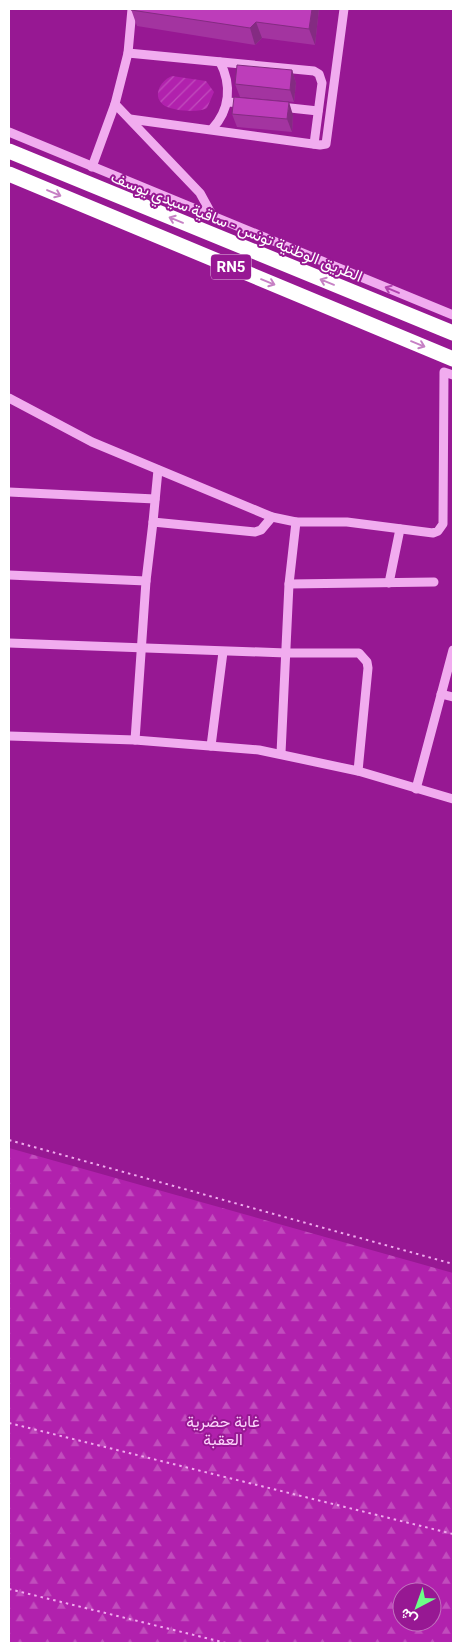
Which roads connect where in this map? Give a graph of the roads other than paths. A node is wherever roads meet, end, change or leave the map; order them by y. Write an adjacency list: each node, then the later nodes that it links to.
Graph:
1 (132, 9): 3 (street)
2 (344, 9): 13 (street)
3 (128, 53): 4 (street); 6 (street)
4 (220, 62): 5 (street); 9 (street)
5 (227, 102): 7 (street); 11 (street)
6 (115, 104): 10 (street); 15 (street)
7 (254, 105)
8 (273, 106): 9 (street)
9 (318, 111): 13 (street)
10 (130, 119): 11 (street); 17 (street)
11 (212, 129): 13 (street)
12 (9, 132): 15 (street)
13 (314, 144)
14 (9, 151): 19 (highway, الطريق الوطنية تونس - ساقية سيدي يوسف / RN5, one-way to 14)
15 (92, 167): 17 (street)
16 (9, 174): 20 (highway, RN5, one-way to 20)
17 (212, 215): 18 (street, one-way to 17)
18 (453, 316)
19 (453, 333)
20 (453, 359)
21 (453, 375): 29 (street)
22 (9, 398): 23 (street)
23 (158, 470): 25 (street); 26 (street)
24 (9, 492): 25 (street)
25 (156, 499): 27 (street)
26 (272, 517): 27 (street); 28 (street)
27 (153, 522): 31 (street)
28 (296, 522): 29 (street); 34 (street)
29 (400, 529): 33 (street)
30 (9, 574): 31 (street)
31 (146, 581): 36 (street)
32 (434, 582): 33 (street)
33 (389, 583): 34 (street)
34 (289, 584): 39 (street)
35 (9, 643): 36 (street)
36 (142, 648): 38 (street); 43 (street)
37 (453, 650): 40 (street)
38 (222, 652): 39 (street); 44 (street)
39 (286, 653): 45 (street); 46 (street)
40 (441, 694): 41 (street); 47 (street)
41 (453, 696)
42 (9, 736): 43 (street)
43 (135, 740): 44 (street)
44 (211, 746): 45 (street)
45 (280, 754): 46 (street)
46 (358, 771): 47 (street)
47 (416, 789): 48 (street)
48 (453, 799)

